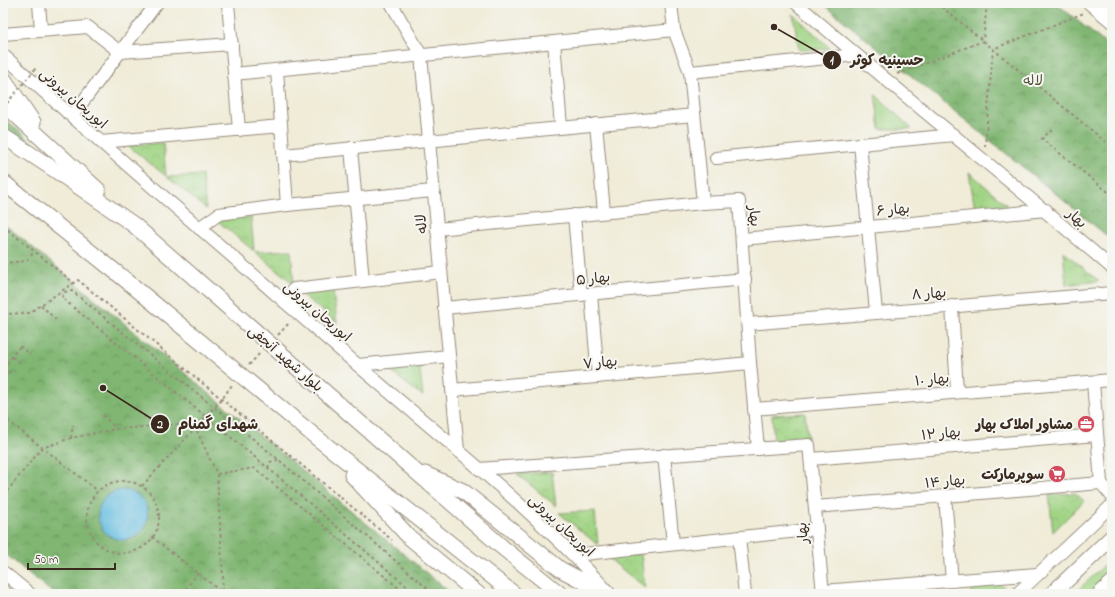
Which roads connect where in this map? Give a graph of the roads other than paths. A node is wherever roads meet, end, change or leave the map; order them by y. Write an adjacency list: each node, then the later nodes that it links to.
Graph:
1 (39, 3): 10 (street)
2 (157, 3): 15 (street)
3 (228, 3): 14 (street)
4 (391, 3): 17 (street, لاله)
5 (671, 3): 11 (street)
6 (796, 3): 18 (street, بهار)
7 (1092, 6): 8 (street); 9 (street)
8 (1112, 7)
9 (1112, 22)
10 (41, 30): 12 (street); 15 (street)
11 (674, 30): 13 (street); 20 (street)
12 (3, 34)
13 (554, 42): 17 (street); 28 (street)
14 (232, 44): 15 (street); 21 (street)
15 (120, 52): 25 (street)
16 (3, 55): 25 (street, ابوریحان بیرونی)
17 (421, 55): 19 (street); 33 (street, لاله)
18 (856, 55): 20 (street); 30 (street, بهار)
19 (277, 70): 21 (street); 27 (street)
20 (690, 72): 24 (street)
21 (234, 74): 29 (street)
22 (3, 78): 32 (main road)
23 (3, 103): 32 (main road)
24 (694, 115): 26 (street); 42 (street)
25 (72, 116): 34 (street, ابوریحان بیرونی)
26 (596, 124): 28 (street); 45 (street)
27 (281, 126): 29 (street); 37 (street)
28 (561, 128): 33 (street)
29 (239, 130): 34 (street)
30 (954, 135): 35 (street); 44 (street, بهار)
31 (3, 136): 47 (main road, بلوار شهید آنجفی)
32 (42, 137): 47 (main road)
33 (428, 140): 36 (street); 40 (street, لاله)
34 (101, 142): 49 (street, ابوریحان بیرونی)
35 (860, 144): 38 (street); 48 (street)
36 (351, 148): 37 (street); 41 (street)
37 (284, 154): 43 (street)
38 (716, 158)
39 (3, 182): 73 (main road)
40 (433, 192): 41 (street); 50 (street, لاله)
41 (355, 198): 43 (street); 55 (street)
42 (703, 202): 45 (street); 51 (street, بهار)
43 (288, 205): 49 (street)
44 (1046, 210): 48 (street, بهار ۶); 52 (street, بهار)
45 (604, 212): 46 (street)
46 (574, 215): 50 (street); 57 (street)
47 (134, 225): 78 (main road, بلوار شهید آنجفی)
48 (868, 226): 51 (street, بهار ۶); 61 (street)
49 (199, 228): 58 (street, ابوریحان بیرونی)
50 (437, 229): 53 (street, لاله)
51 (742, 239): 54 (street, بهار)
52 (1112, 268)
53 (441, 272): 55 (street); 60 (street, لاله)
54 (745, 279): 57 (street, بهار ۵); 62 (street, بهار)
55 (363, 281): 58 (street)
56 (1112, 293): 59 (street, بهار ۸)
57 (586, 294): 60 (street, بهار ۵); 66 (street)
58 (283, 300): 65 (street, ابوریحان بیرونی)
59 (952, 306): 61 (street, بهار ۸); 70 (street)
60 (444, 308): 63 (street, لاله)
61 (876, 312): 62 (street, بهار ۸)
62 (748, 324): 64 (street, بهار)
63 (449, 356): 65 (street); 69 (street, لاله)
64 (750, 363): 66 (street, بهار ۷); 71 (street, بهار)
65 (358, 365): 75 (street, ابوریحان بیرونی)
66 (598, 377): 69 (street, بهار ۷)
67 (1112, 380): 68 (street, بهار ۱۰)
68 (1093, 382): 70 (street, بهار ۱۰); 72 (street)
69 (452, 390): 75 (street, لاله)
70 (957, 392): 71 (street, بهار ۱۰)
71 (754, 408): 74 (street, بهار)
72 (1097, 435): 77 (street, بهار ۱۲); 80 (street)
73 (317, 438): 98 (main road); 99 (main road)
74 (758, 448): 76 (street); 77 (street, بهار)
75 (458, 451): 79 (street, ابوریحان بیرونی)
76 (664, 455): 79 (street); 88 (street)
77 (810, 459): 84 (street, بهار)
78 (410, 467): 100 (main road, بلوار شهید آنجفی); 101 (main road)
79 (479, 469): 89 (street, ابوریحان بیرونی)
80 (1101, 484): 81 (street, بهار ۱۴); 82 (street)
81 (945, 496): 84 (street, بهار ۱۴); 92 (street)
82 (1112, 496)
83 (1112, 505): 91 (street)
84 (815, 507): 85 (street, بهار)
85 (817, 529): 87 (street); 95 (street, بهار)
86 (1112, 537): 105 (main road)
87 (739, 538): 88 (street); 103 (street)
88 (673, 544): 89 (street)
89 (575, 555): 102 (street, ابوریحان بیرونی)
90 (3, 572): 97 (street)
91 (1037, 574): 92 (street); 104 (street)
92 (952, 581): 95 (street)
93 (1112, 583): 106 (main road)
94 (3, 591): 96 (street)
95 (823, 593)
96 (6, 594)
97 (30, 594)
98 (478, 594)
99 (514, 594)
100 (560, 594)
101 (607, 594)
102 (610, 594)
103 (744, 594)
104 (1017, 594)
105 (1052, 594)
106 (1100, 594)

